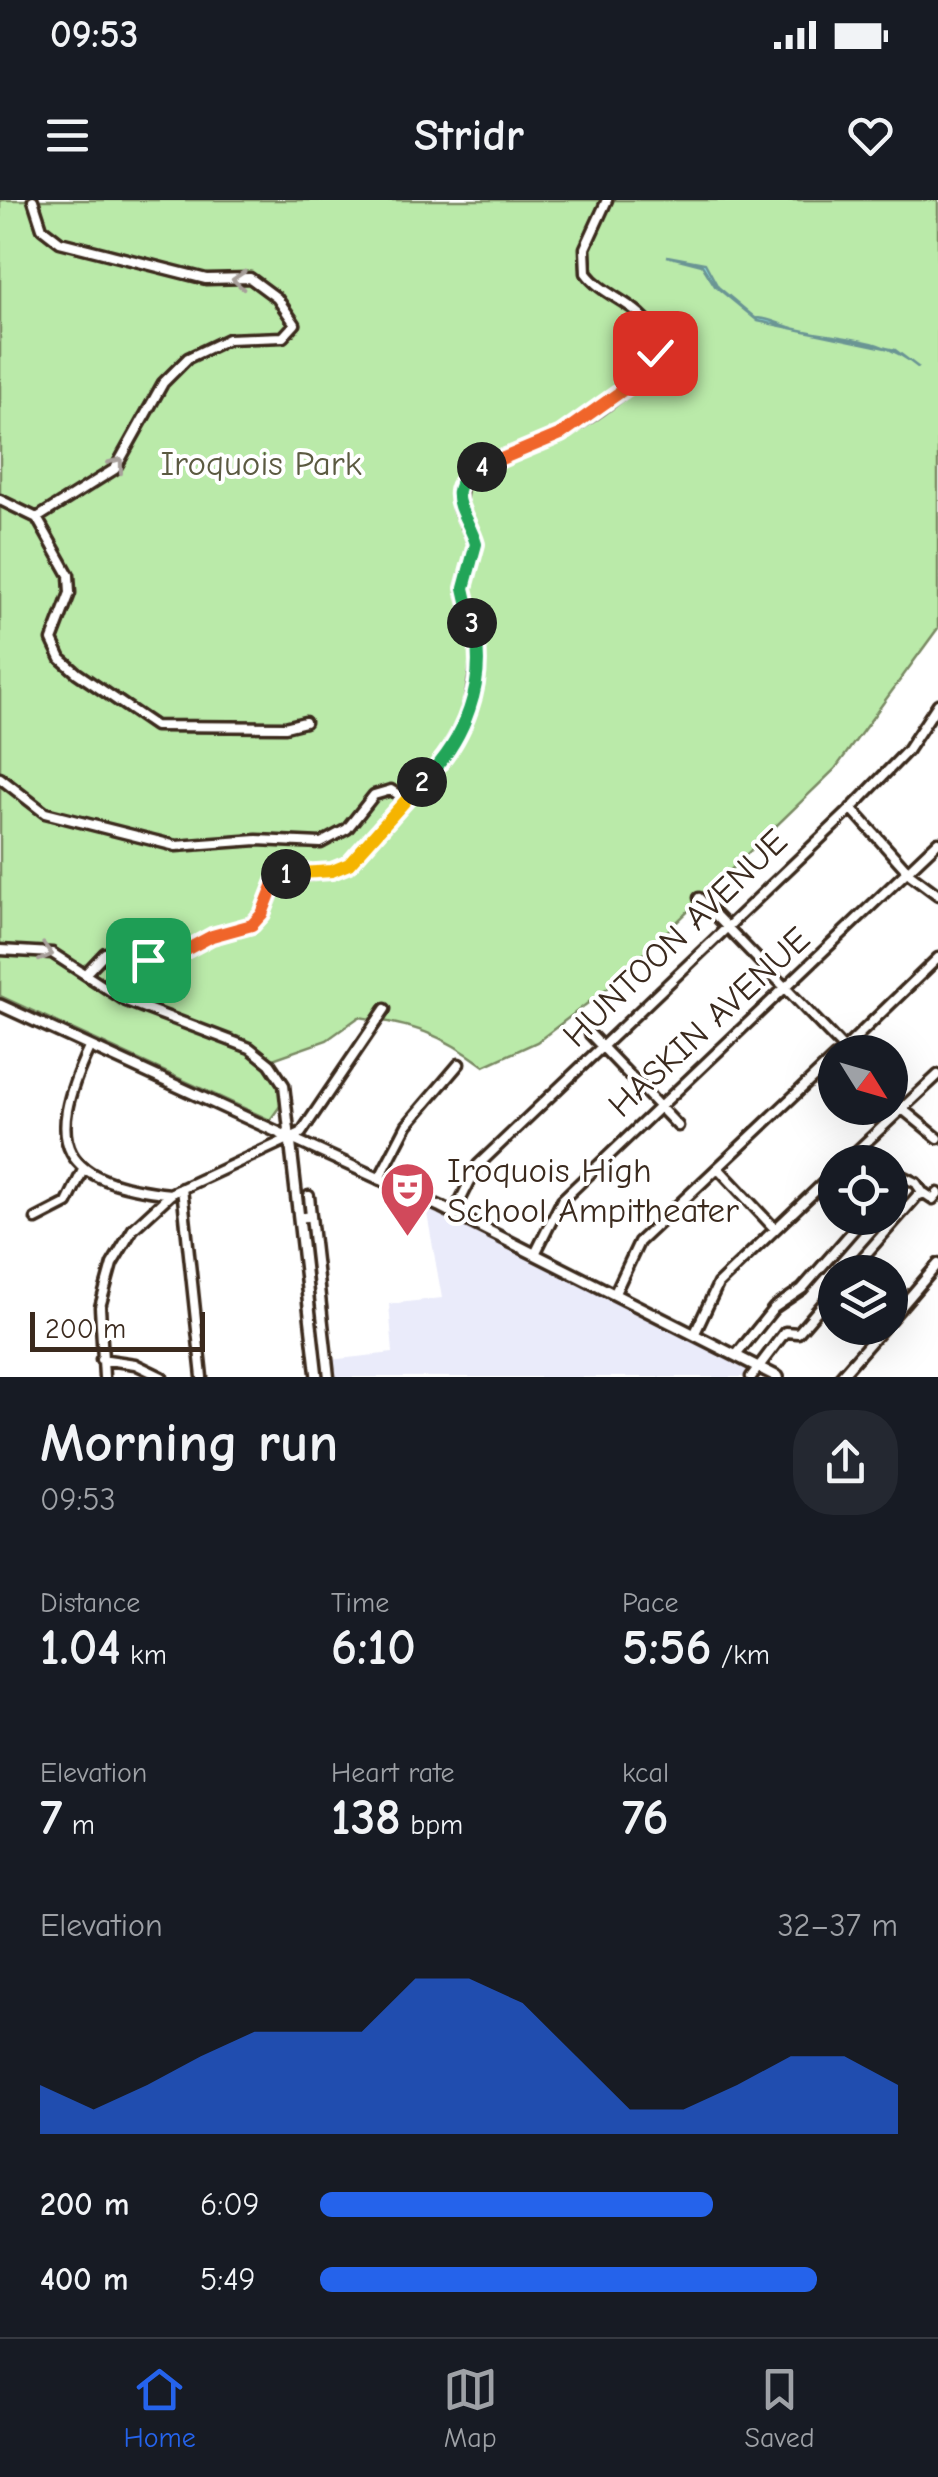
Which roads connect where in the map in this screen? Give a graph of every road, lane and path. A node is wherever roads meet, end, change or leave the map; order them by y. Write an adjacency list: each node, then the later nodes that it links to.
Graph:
1 (33, 200): 4 (street, one-way to 1)
2 (607, 200): 8 (street)
3 (0, 500): 4 (street)
4 (37, 518): 6 (street)
5 (938, 704): 9 (street, HUNTOON AVENUE)
6 (304, 722)
7 (0, 778): 8 (street)
8 (405, 799): 17 (street)
9 (852, 808): 11 (street); 14 (street, HUNTOON AVENUE)
10 (938, 842): 11 (street, HASKIN AVENUE)
11 (908, 872): 12 (street); 18 (street, HASKIN AVENUE)
12 (938, 895)
13 (699, 898): 14 (street)
14 (726, 928): 18 (street); 24 (street, HUNTOON AVENUE)
15 (0, 950): 17 (street, one-way to 17)
16 (938, 958): 23 (street)
17 (87, 972): 35 (street)
18 (784, 990): 22 (street); 30 (street, HASKIN AVENUE)
19 (0, 1005): 25 (main road)
20 (385, 1010): 35 (street)
21 (590, 1034): 24 (street)
22 (825, 1035)
23 (859, 1035)
24 (602, 1046): 30 (street); 47 (street, HUNTOON AVENUE)
25 (90, 1048): 35 (main road); 37 (street)
26 (459, 1064): 39 (street)
27 (818, 1075): 38 (street)
28 (938, 1075): 29 (street)
29 (908, 1103)
30 (660, 1108): 33 (street); 53 (street, HASKIN AVENUE)
31 (908, 1116): 34 (street)
32 (884, 1125): 36 (street)
33 (678, 1126)
34 (938, 1138)
35 (290, 1139): 39 (main road); 41 (street); 49 (main road)
36 (863, 1145)
37 (84, 1168): 43 (street); 50 (street)
38 (718, 1168): 51 (street); 56 (street)
39 (379, 1178): 47 (main road)
40 (908, 1179): 44 (street)
41 (182, 1188): 43 (street); 66 (street)
42 (818, 1188): 51 (street)
43 (170, 1194): 62 (street)
44 (923, 1194): 45 (street); 54 (street)
45 (938, 1194)
46 (309, 1196): 48 (street)
47 (454, 1213): 53 (main road)
48 (311, 1216): 49 (street); 68 (street)
49 (300, 1218): 67 (main road)
50 (36, 1219)
51 (775, 1230): 59 (street)
52 (849, 1235): 61 (street)
53 (535, 1254): 56 (main road)
54 (866, 1255)
55 (938, 1264): 57 (street)
56 (615, 1293): 59 (main road)
57 (908, 1299)
58 (818, 1310): 63 (street)
59 (695, 1332): 61 (main road)
60 (868, 1345): 71 (street)
61 (737, 1354): 63 (main road)
62 (101, 1359): 64 (street); 65 (street)
63 (759, 1366): 69 (street); 70 (main road)
64 (104, 1377)
65 (162, 1377)
66 (202, 1377)
67 (317, 1377)
68 (328, 1377)
69 (752, 1377)
70 (778, 1377)
71 (840, 1377)

